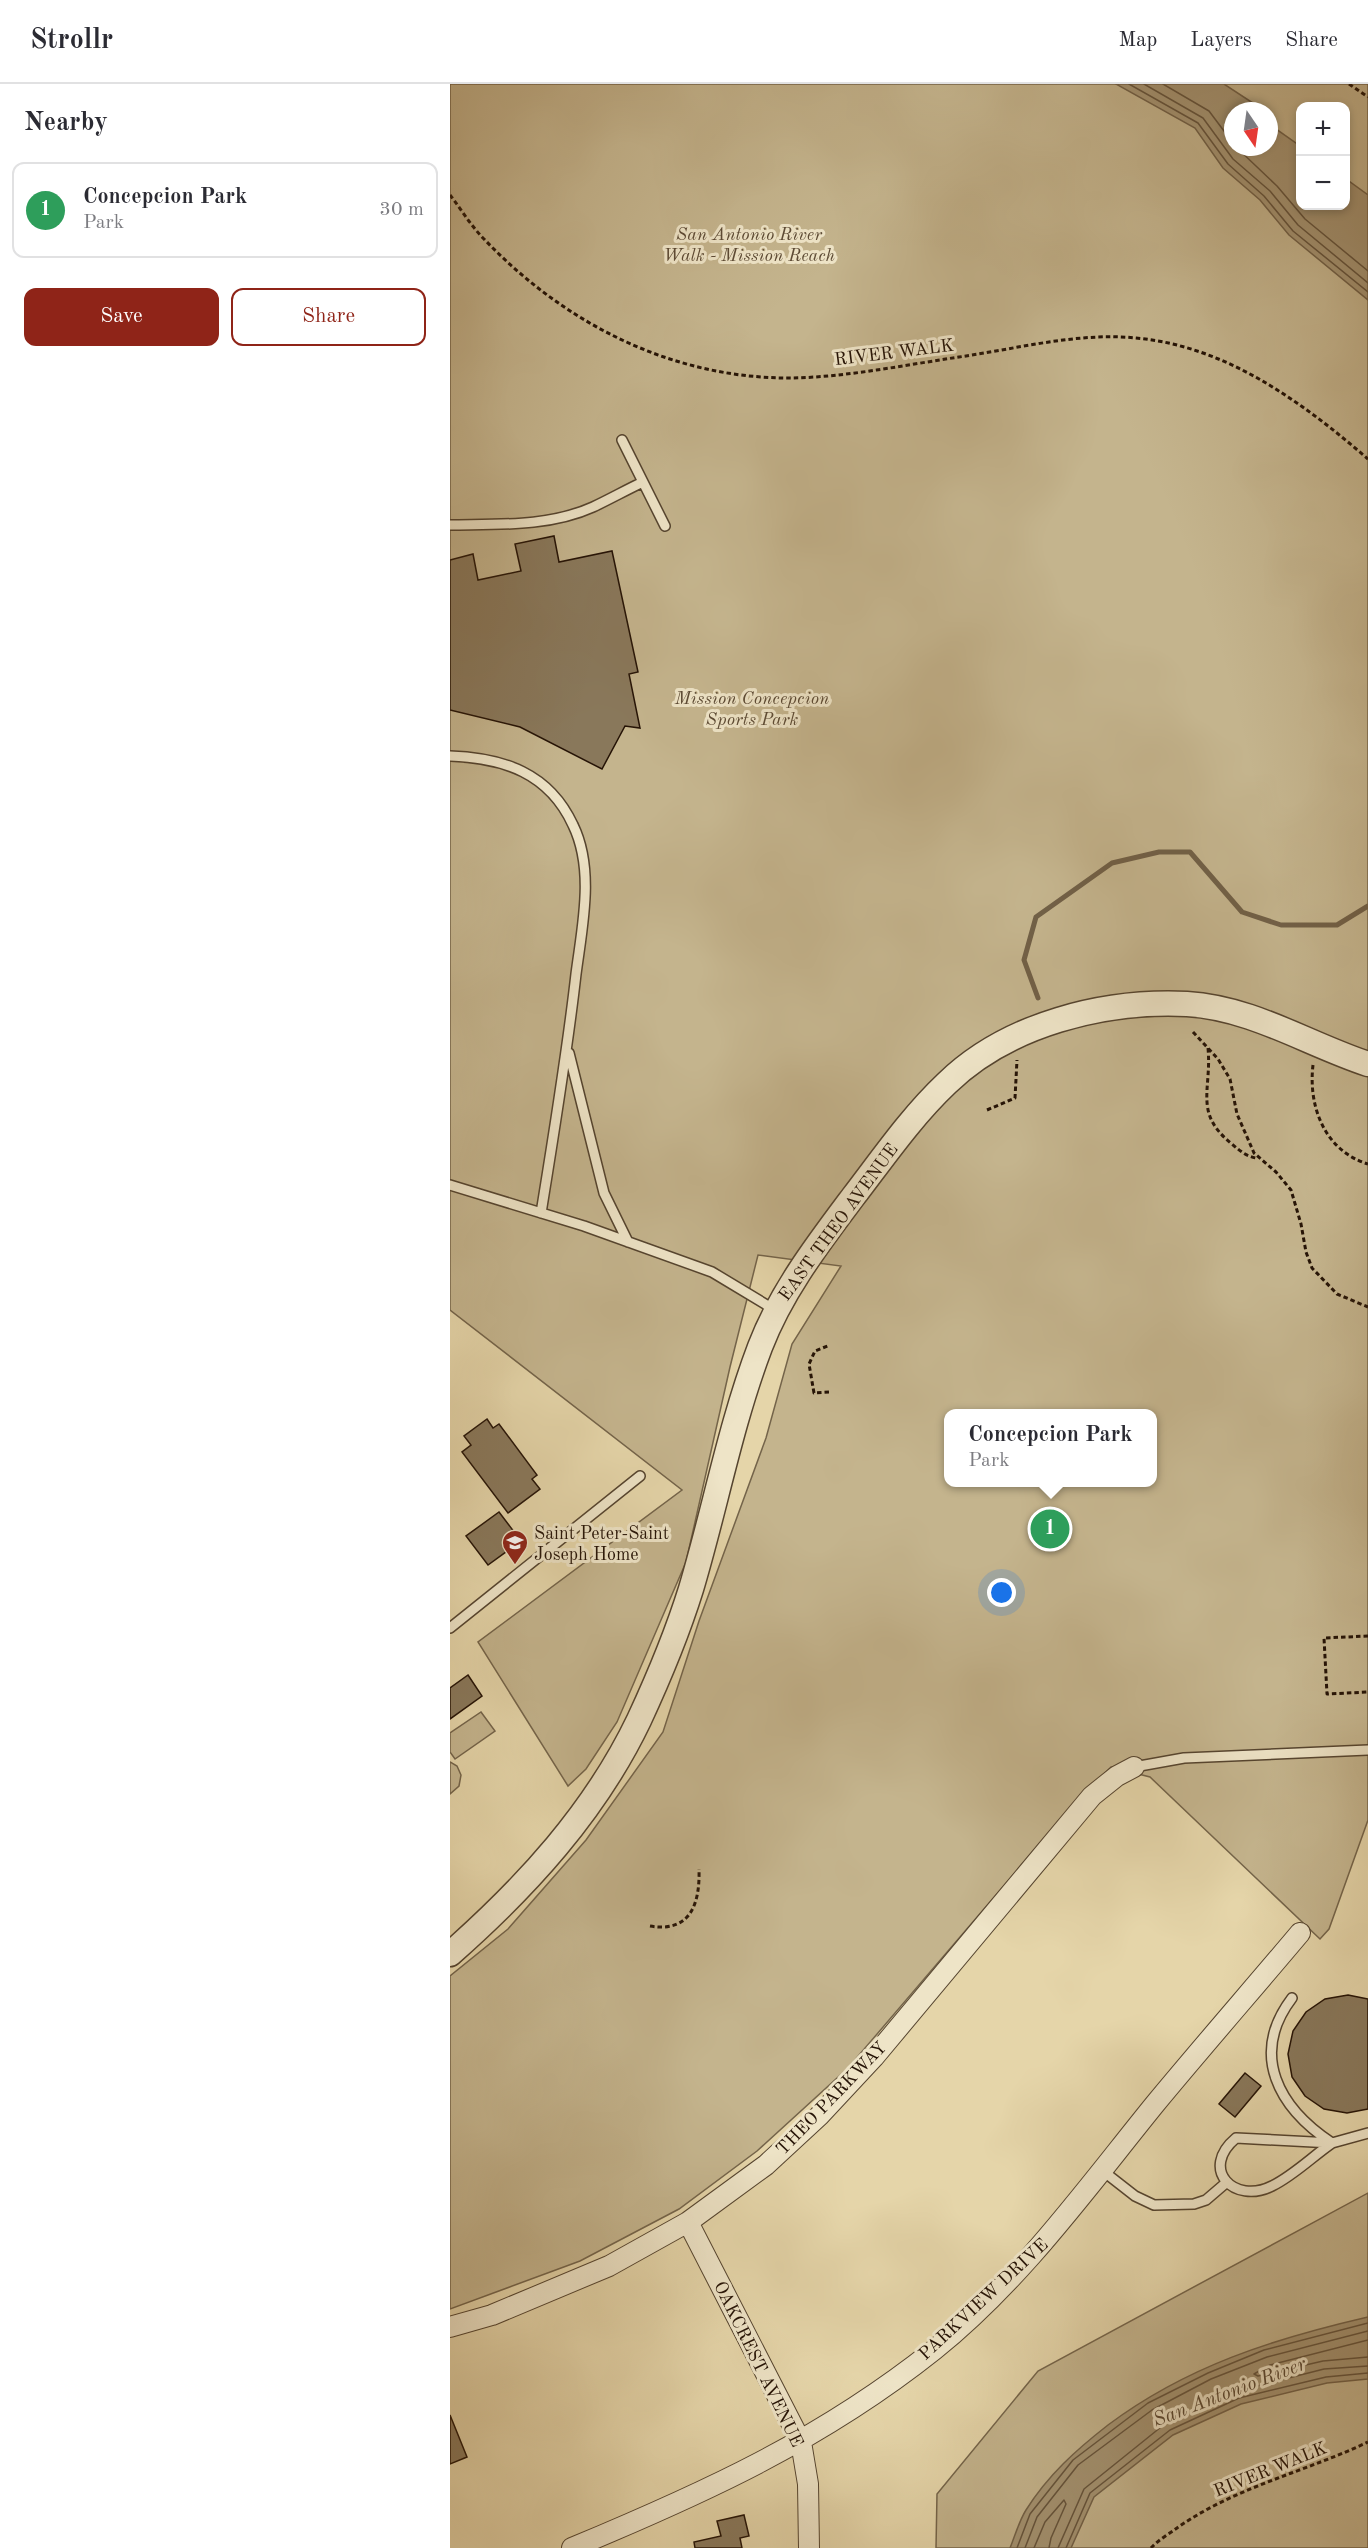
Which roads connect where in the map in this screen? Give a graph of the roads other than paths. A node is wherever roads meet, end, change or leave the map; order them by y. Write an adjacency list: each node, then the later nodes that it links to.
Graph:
1 (622, 440): 2 (lane)
2 (643, 482): 3 (lane); 4 (lane)
3 (450, 525)
4 (665, 526)
5 (450, 756): 6 (lane)
6 (568, 1048): 9 (lane); 10 (lane)
7 (1368, 1064): 11 (street, EAST THEO AVENUE)
8 (450, 1185): 9 (lane)
9 (541, 1213): 10 (lane)
10 (628, 1242): 11 (lane)
11 (775, 1310): 17 (street, EAST THEO AVENUE)
12 (640, 1476): 13 (lane)
13 (450, 1628)
14 (1368, 1750): 15 (lane)
15 (1134, 1767): 23 (street, THEO PARKWAY)
16 (1300, 1933): 21 (street, PARKVIEW DRIVE)
17 (450, 1954)
18 (1292, 1998): 20 (lane)
19 (1368, 2133): 20 (lane)
20 (1332, 2143): 22 (lane); 22 (lane)
21 (1103, 2171): 22 (lane); 25 (street, PARKVIEW DRIVE)
22 (1227, 2182)
23 (688, 2222): 24 (street, THEO PARKWAY); 25 (street, OAKCREST AVENUE)
24 (450, 2327)
25 (801, 2442): 26 (street, PARKVIEW DRIVE); 27 (street, OAKCREST AVENUE)
26 (572, 2548)
27 (809, 2548)

